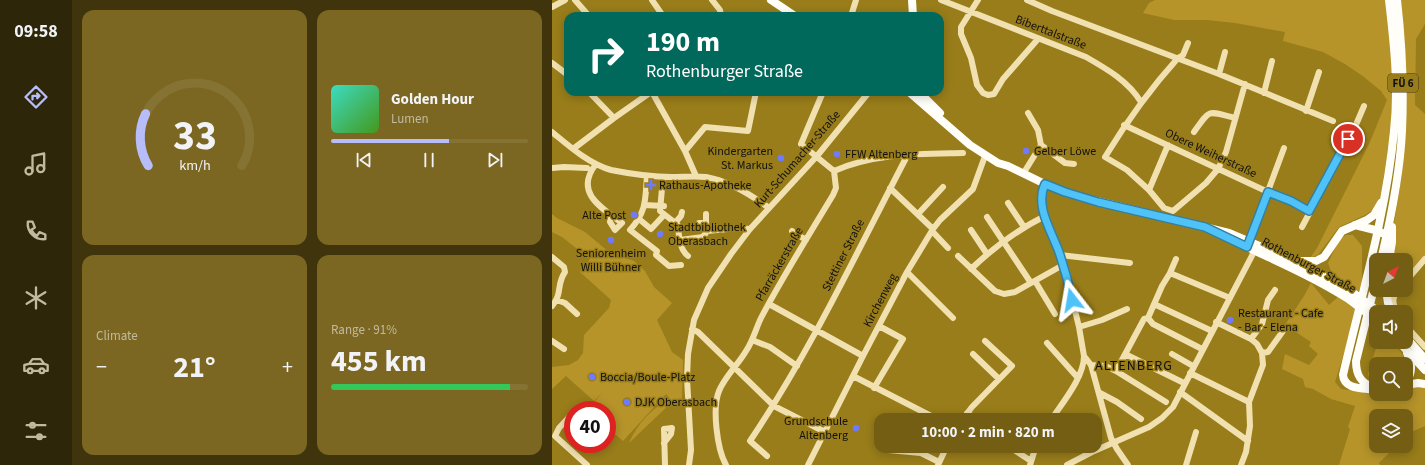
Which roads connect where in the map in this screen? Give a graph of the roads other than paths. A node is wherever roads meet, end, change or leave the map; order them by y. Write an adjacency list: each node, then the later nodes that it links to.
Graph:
1 (565, 0): 14 (street)
2 (575, 0): 15 (street)
3 (652, 0): 16 (street)
4 (712, 0): 17 (street)
5 (771, 0): 18 (main road)
6 (856, 0): 19 (street)
7 (908, 0): 20 (main road)
8 (912, 0): 21 (main road)
9 (941, 0): 22 (street, Biberttalstraße)
10 (978, 0): 22 (street)
11 (1028, 0): 26 (street)
12 (1389, 0): 77 (main road, FÜ 6)
13 (1397, 0): 89 (main road, FÜ 6)
14 (552, 7)
15 (586, 12)
16 (660, 12)
17 (720, 12)
18 (789, 12)
19 (852, 12)
20 (908, 12)
21 (913, 12)
22 (971, 12): 23 (street, Biberttalstraße); 23 (street)
23 (1038, 39): 42 (street, Biberttalstraße)
24 (1188, 43): 26 (street)
25 (1226, 52): 31 (street)
26 (1178, 58): 31 (street); 42 (street)
27 (1272, 61): 33 (street)
28 (552, 63): 29 (street)
29 (564, 72)
30 (1318, 72): 44 (street)
31 (1219, 74): 32 (street)
32 (1245, 84): 33 (street); 47 (street)
33 (1264, 93): 44 (street)
34 (593, 96): 46 (street)
35 (645, 96): 46 (street)
36 (653, 96): 56 (street)
37 (755, 96): 56 (street)
38 (821, 96): 59 (street)
39 (866, 96): 59 (street, Kurt-Schumacher-Straße)
40 (914, 96): 60 (main road, Rothenburger Straße)
41 (923, 96): 63 (main road, Rothenburger Straße)
42 (1141, 102): 49 (street)
43 (1364, 106): 82 (street)
44 (1306, 111): 48 (street)
45 (1028, 113): 52 (street)
46 (614, 118): 55 (street)
47 (1235, 118): 51 (street); 66 (street)
48 (1333, 121)
49 (1124, 125): 53 (street, Obere Weiherstraße); 75 (street)
50 (552, 132): 55 (street)
51 (1194, 132)
52 (1041, 145): 62 (street); 68 (street)
53 (1168, 145): 66 (street, Obere Weiherstraße); 75 (street)
54 (1284, 148): 76 (street)
55 (573, 149): 61 (street)
56 (684, 151): 70 (street)
57 (906, 154): 58 (street); 67 (street); 74 (street, Stettiner Straße)
58 (963, 154)
59 (817, 156): 67 (street); 81 (street, Kurt-Schumacher-Straße)
60 (985, 156): 63 (main road, Rothenburger Straße); 101 (street, Kirchenweg)
61 (596, 164): 69 (street); 84 (street)
62 (1074, 164)
63 (1008, 166): 68 (main road, Rothenburger Straße)
64 (552, 168): 65 (street)
65 (587, 168)
66 (1218, 169): 75 (street); 76 (street, Obere Weiherstraße)
67 (834, 170): 108 (street, Pfarräckerstraße)
68 (1023, 174): 72 (main road, Rothenburger Straße)
69 (647, 176): 71 (street); 79 (street)
70 (696, 176): 71 (street); 81 (street)
71 (663, 177): 80 (street)
72 (1045, 184): 88 (street); 110 (main road, Rothenburger Straße)
73 (943, 187): 86 (street)
74 (890, 188): 86 (street); 149 (street, Stettiner Straße)
75 (1149, 190)
76 (1268, 192): 82 (street, Obere Weiherstraße); 110 (street)
77 (1386, 193): 96 (main road); 105 (main road, FÜ 6)
78 (1008, 203): 97 (street)
79 (644, 205): 80 (street); 91 (street)
80 (662, 206): 87 (street)
81 (769, 208): 99 (street, Kurt-Schumacher-Straße)
82 (1309, 211): 98 (street)
83 (682, 212): 93 (street)
84 (610, 214): 92 (street); 92 (street)
85 (706, 214): 94 (street)
86 (918, 214): 101 (street)
87 (664, 215): 91 (street); 93 (street)
88 (1045, 216): 97 (street); 115 (street)
89 (1392, 216): 106 (main road, FÜ 6); 113 (main road)
90 (987, 217): 109 (street)
91 (639, 219): 100 (street)
92 (622, 223): 100 (street)
93 (675, 223): 107 (street)
94 (706, 223): 95 (street); 103 (street)
95 (699, 224)
96 (1354, 225): 105 (main road); 121 (main road)
97 (1024, 227): 109 (street)
98 (1302, 227)
99 (750, 229): 103 (street); 148 (street, Kurt-Schumacher-Straße)
100 (630, 230): 123 (street)
101 (932, 230): 111 (street); 126 (street, Kirchenweg)
102 (971, 230): 114 (street)
103 (707, 231): 107 (street)
104 (792, 231): 108 (street)
105 (1378, 231): 106 (main road); 185 (main road, FÜ 6)
106 (1386, 236): 112 (main road, FÜ 6)
107 (680, 240): 116 (street)
108 (806, 240): 135 (street, Pfarräckerstraße)
109 (1003, 241): 114 (street); 129 (street)
110 (1252, 246): 121 (main road, Rothenburger Straße); 131 (main road, Rothenburger Straße); 134 (street)
111 (948, 248)
112 (1382, 253)
113 (1390, 253)
114 (987, 254): 125 (street)
115 (1060, 255): 122 (street); 124 (street)
116 (688, 256)
117 (958, 256): 125 (street)
118 (552, 257): 133 (street)
119 (1176, 259): 127 (street)
120 (1425, 259): 128 (street)
121 (1295, 262): 131 (main road, Rothenburger Straße)
122 (1130, 263)
123 (680, 265)
124 (1063, 265): 129 (street); 147 (street)
125 (971, 269): 129 (street)
126 (907, 272): 143 (street); 146 (street, Kirchenweg)
127 (1170, 273): 134 (street); 136 (street)
128 (1413, 273)
129 (1033, 282): 142 (street)
130 (1275, 290): 153 (street)
131 (1351, 296): 138 (main road, Rothenburger Straße, bridge); 140 (main road, Rothenburger Straße, bridge)
132 (1372, 297): 183 (main road)
133 (556, 298): 137 (street); 141 (street)
134 (1230, 298): 145 (street)
135 (769, 304): 149 (street); 154 (street, Pfarräckerstraße)
136 (1154, 304): 144 (street); 150 (street)
137 (552, 306)
138 (1369, 306)
139 (1127, 309): 147 (street)
140 (1369, 313)
141 (577, 314)
142 (1055, 314)
143 (953, 318)
144 (1148, 318): 161 (street); 165 (street)
145 (1216, 322): 150 (street); 153 (street)
146 (879, 326): 167 (street, Kirchenweg); 184 (street)
147 (1079, 327): 168 (street)
148 (692, 329): 173 (street); 212 (street, Kurt-Schumacher-Straße)
149 (817, 330): 167 (street); 171 (street, Stettiner Straße)
150 (1212, 331): 161 (street)
151 (1283, 331): 163 (street)
152 (1413, 334): 159 (street)
153 (1251, 339): 163 (street)
154 (752, 340): 171 (street); 173 (street, Pfarräckerstraße)
155 (552, 341): 160 (street)
156 (985, 341): 179 (street)
157 (1047, 343): 178 (street)
158 (1413, 345): 169 (main road)
159 (1425, 348)
160 (564, 349)
161 (1202, 349): 172 (street)
162 (1406, 349): 174 (main road)
163 (1262, 353): 189 (street)
164 (973, 354): 179 (street)
165 (1125, 354): 175 (street); 180 (street)
166 (1172, 354): 172 (street)
167 (863, 356): 177 (street, Kirchenweg)
168 (1084, 356): 170 (street); 178 (street)
169 (1425, 359)
170 (1091, 365): 175 (street); 187 (street)
171 (797, 366): 190 (street, Stettiner Straße)
172 (1193, 366): 176 (street)
173 (734, 367): 190 (street); 213 (street, Pfarräckerstraße)
174 (1425, 370)
175 (1116, 371): 188 (street)
176 (1190, 373): 180 (street); 189 (street)
177 (853, 376): 184 (street); 196 (street, Kirchenweg)
178 (1078, 378): 193 (street)
179 (999, 379): 192 (street)
180 (1184, 383): 186 (street)
181 (1413, 383): 182 (main road)
182 (1425, 384)
183 (1369, 386)
184 (874, 388): 191 (street)
185 (1369, 388)
186 (1180, 392): 198 (street); 200 (street)
187 (1100, 393): 194 (street); 200 (street)
188 (1166, 402)
189 (1249, 402): 198 (street)
190 (774, 406): 196 (street); 207 (street, Stettiner Straße)
191 (925, 413)
192 (967, 413)
193 (1056, 413)
194 (1141, 419)
195 (564, 423): 201 (street)
196 (825, 432): 214 (street, Kirchenweg)
197 (1196, 432): 217 (street)
198 (1248, 441): 218 (street)
199 (664, 442): 211 (street)
200 (1114, 443): 215 (street); 216 (street)
201 (564, 444)
202 (573, 453): 210 (street)
203 (921, 453): 208 (street)
204 (943, 453): 208 (street)
205 (1016, 453): 209 (street)
206 (1034, 453): 209 (street)
207 (767, 456)
208 (938, 463)
209 (1030, 463)
210 (586, 465)
211 (665, 465)
212 (689, 465)
213 (726, 465)
214 (808, 465)
215 (1067, 465)
216 (1128, 465)
217 (1186, 465)
218 (1241, 465)

